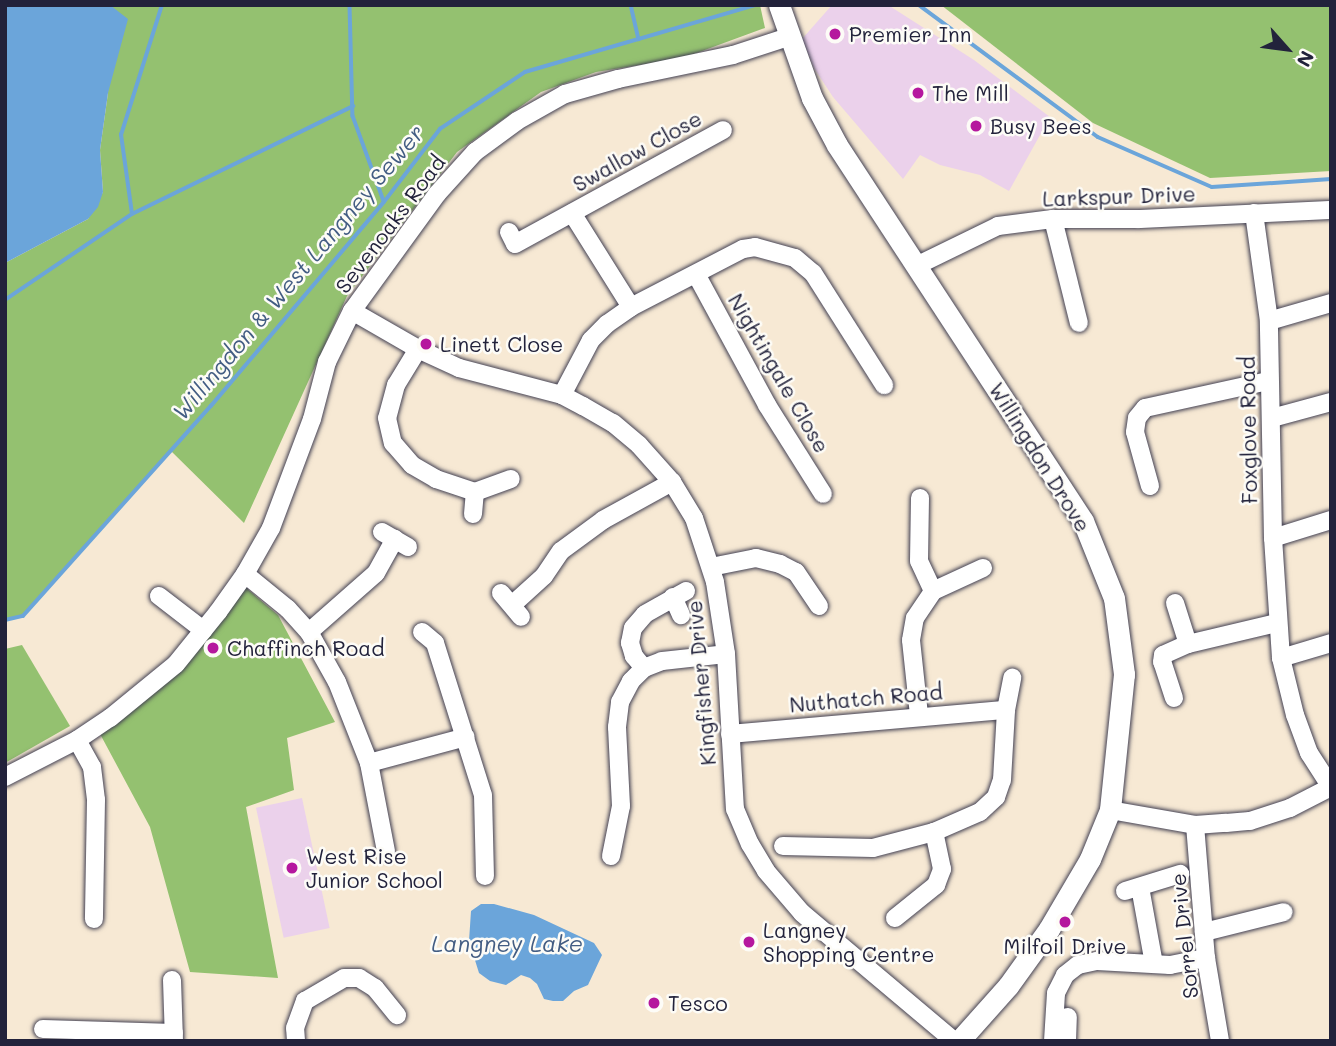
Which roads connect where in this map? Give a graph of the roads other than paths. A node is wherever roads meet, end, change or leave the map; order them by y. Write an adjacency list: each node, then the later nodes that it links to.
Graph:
1 (779, 5): 2 (main road, Willingdon Drove)
2 (788, 37): 9 (main road, Willingdon Drove); 13 (street, Sevenoaks Road)
3 (723, 130): 5 (street, Swallow Close)
4 (1331, 210): 6 (street, Larkspur Drive)
5 (572, 213): 8 (street, Swallow Close); 12 (street, Swallow Close)
6 (1254, 213): 7 (street, Larkspur Drive); 14 (street, Foxglove Road)
7 (1053, 219): 9 (street, Larkspur Drive); 15 (street)
8 (509, 232)
9 (918, 265): 60 (main road, Willingdon Drove)
10 (696, 275): 12 (street); 18 (street); 26 (street, Nightingale Close)
11 (1331, 303): 14 (street)
12 (631, 307): 19 (street)
13 (352, 311): 16 (street, Kingfisher Drive); 34 (street, Sevenoaks Road)
14 (1269, 321): 17 (street, Foxglove Road)
15 (1079, 323)
16 (418, 349): 19 (street, Kingfisher Drive); 25 (street)
17 (1268, 382): 21 (street, Foxglove Road); 24 (street)
18 (884, 385)
19 (562, 395): 23 (street, Kingfisher Drive)
20 (1331, 402): 21 (street)
21 (1272, 418): 30 (street, Foxglove Road)
22 (511, 479): 25 (street)
23 (672, 482): 32 (street, Kingfisher Drive); 38 (street)
24 (1150, 486)
25 (475, 492): 28 (street)
26 (823, 494)
27 (920, 498): 35 (street)
28 (473, 514)
29 (1331, 520): 30 (street)
30 (1273, 538): 41 (street, Foxglove Road)
31 (395, 540): 43 (street)
32 (711, 566): 39 (street); 47 (street, Kingfisher Drive)
33 (984, 568): 35 (street)
34 (245, 574): 42 (street, Sevenoaks Road); 43 (street)
35 (933, 591): 53 (street)
36 (159, 596): 42 (street)
37 (1175, 603): 46 (street)
38 (511, 605)
39 (819, 606)
40 (681, 615): 49 (street)
41 (1277, 623): 46 (street); 48 (street, Foxglove Road)
42 (203, 630): 56 (street, Sevenoaks Road)
43 (309, 632): 57 (street)
44 (435, 636): 55 (street)
45 (1331, 643): 48 (street)
46 (1188, 644): 51 (street)
47 (726, 654): 49 (street); 54 (street, Kingfisher Drive)
48 (1281, 658): 59 (street, Foxglove Road)
49 (644, 668): 65 (street)
50 (1012, 678): 52 (street)
51 (1174, 698)
52 (1006, 710): 53 (street, Nuthatch Road); 62 (street)
53 (919, 715): 54 (street, Nuthatch Road)
54 (730, 734): 80 (street, Kingfisher Drive)
55 (466, 737): 57 (street); 67 (street)
56 (77, 740): 58 (street, Sevenoaks Road); 70 (street)
57 (369, 763): 64 (street)
58 (5, 776)
59 (1331, 787): 61 (street)
60 (1110, 810): 61 (street); 80 (main road, Willingdon Drove)
61 (1195, 825): 71 (street, Sorrel Drive)
62 (934, 832): 63 (street); 69 (street)
63 (783, 846)
64 (386, 851)
65 (611, 856)
66 (1180, 874): 73 (street)
67 (485, 876)
68 (1284, 912): 71 (street)
69 (895, 918)
70 (94, 919)
71 (1204, 933): 72 (street, Sorrel Drive)
72 (1206, 958): 73 (street); 83 (street, Sorrel Drive)
73 (1154, 964): 81 (street)
74 (172, 980): 78 (street)
75 (397, 1016): 79 (street)
76 (1068, 1017): 82 (street)
77 (43, 1029): 78 (street)
78 (174, 1037)
79 (296, 1041)
80 (957, 1041)
81 (1053, 1041)
82 (1067, 1041)
83 (1220, 1041)

